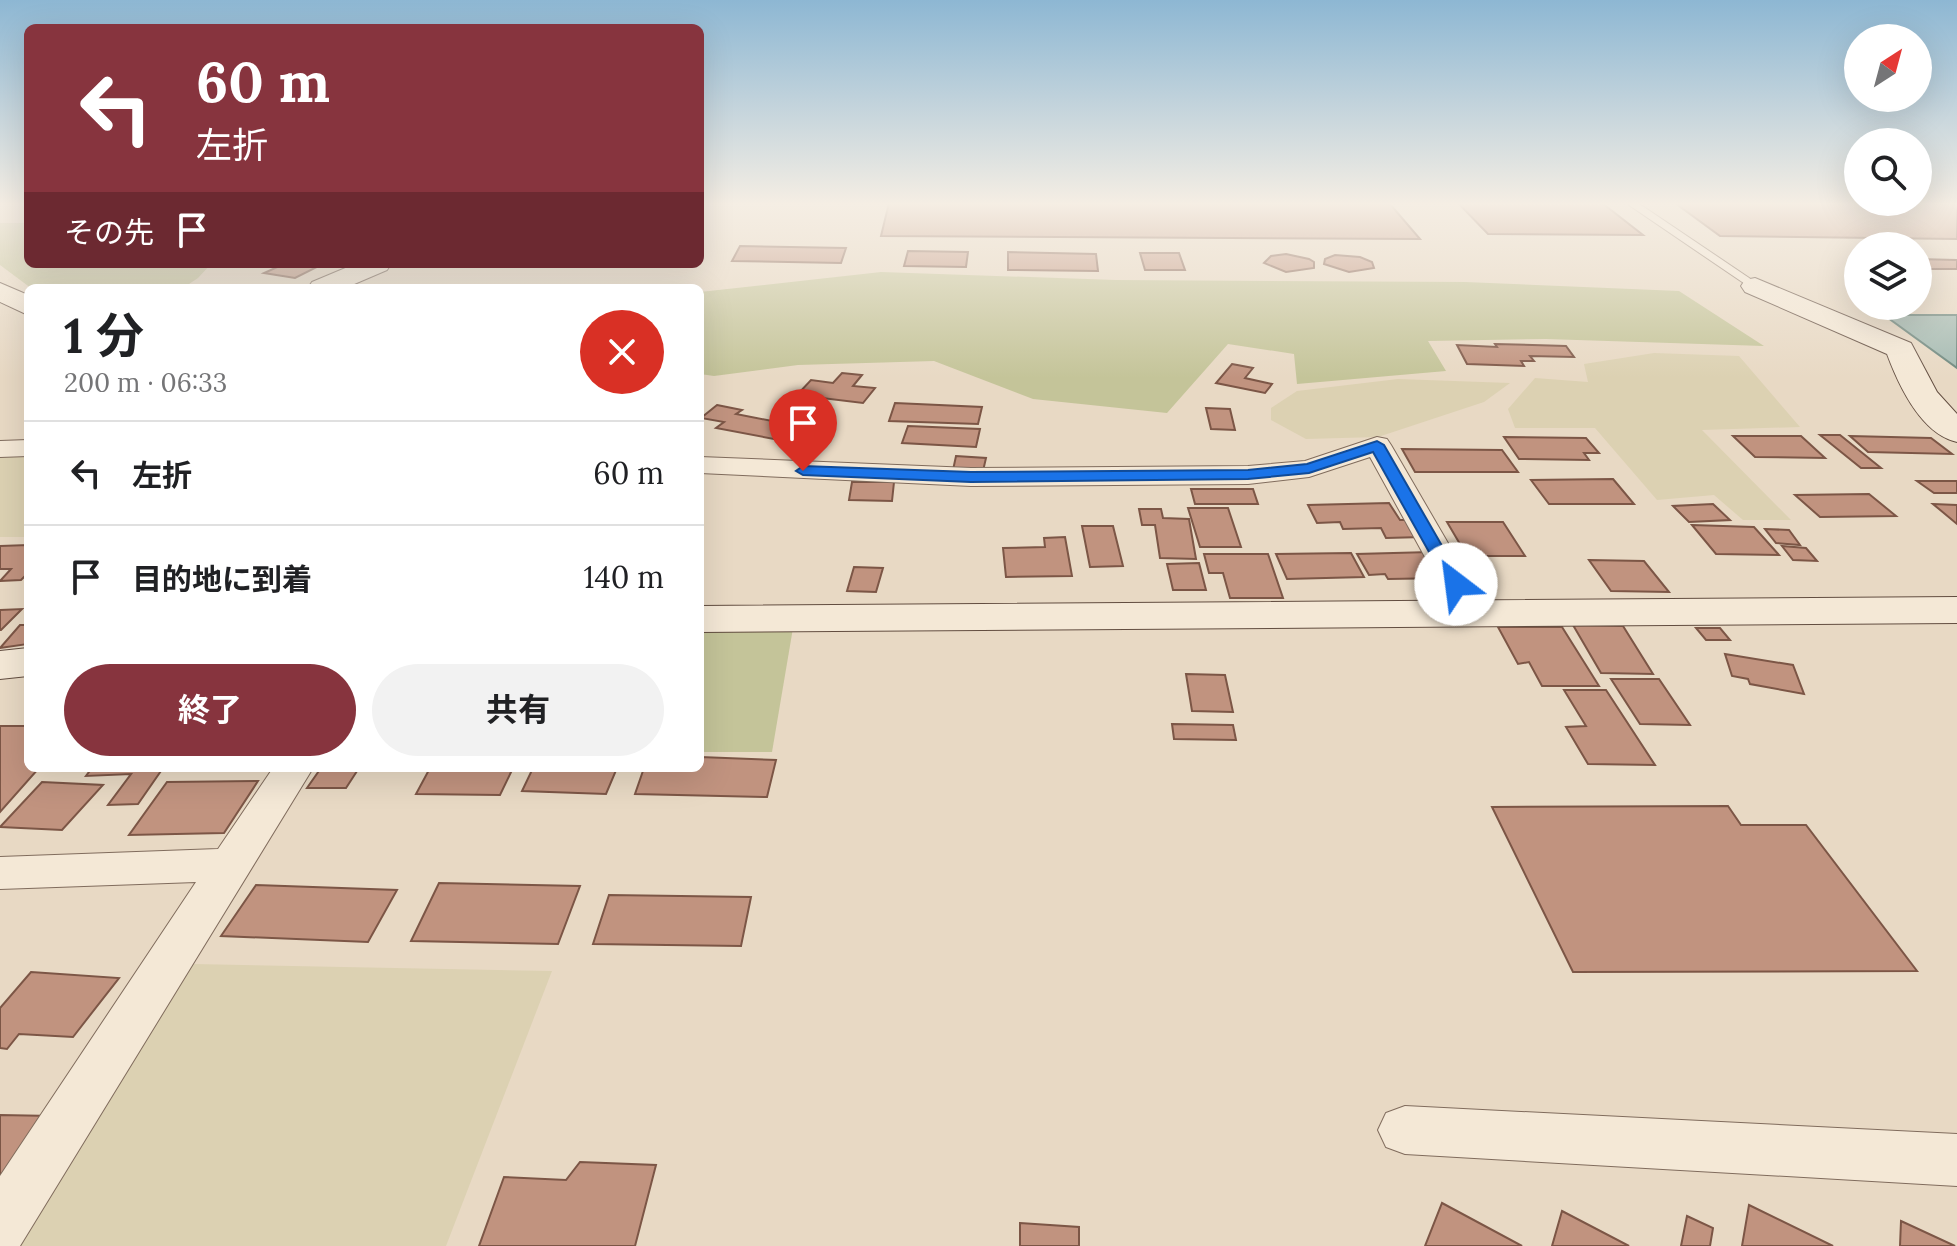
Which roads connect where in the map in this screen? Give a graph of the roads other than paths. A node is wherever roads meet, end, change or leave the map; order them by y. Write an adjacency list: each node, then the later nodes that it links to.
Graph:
1 (1718, 261): 4 (lane)
2 (369, 268): 3 (street)
3 (331, 284)
4 (1755, 286): 7 (street)
5 (0, 291): 6 (street)
6 (24, 304)
7 (1957, 432)
8 (24, 448): 9 (street)
9 (0, 449)
10 (704, 465): 12 (street)
11 (1957, 610): 12 (street)
12 (1471, 612): 13 (street)
13 (704, 619)
14 (24, 662): 15 (street)
15 (0, 665)
16 (290, 772): 17 (street)
17 (230, 865): 18 (street); 21 (street)
18 (0, 873)
19 (1405, 1130): 20 (street)
20 (1957, 1160)
21 (0, 1226)

